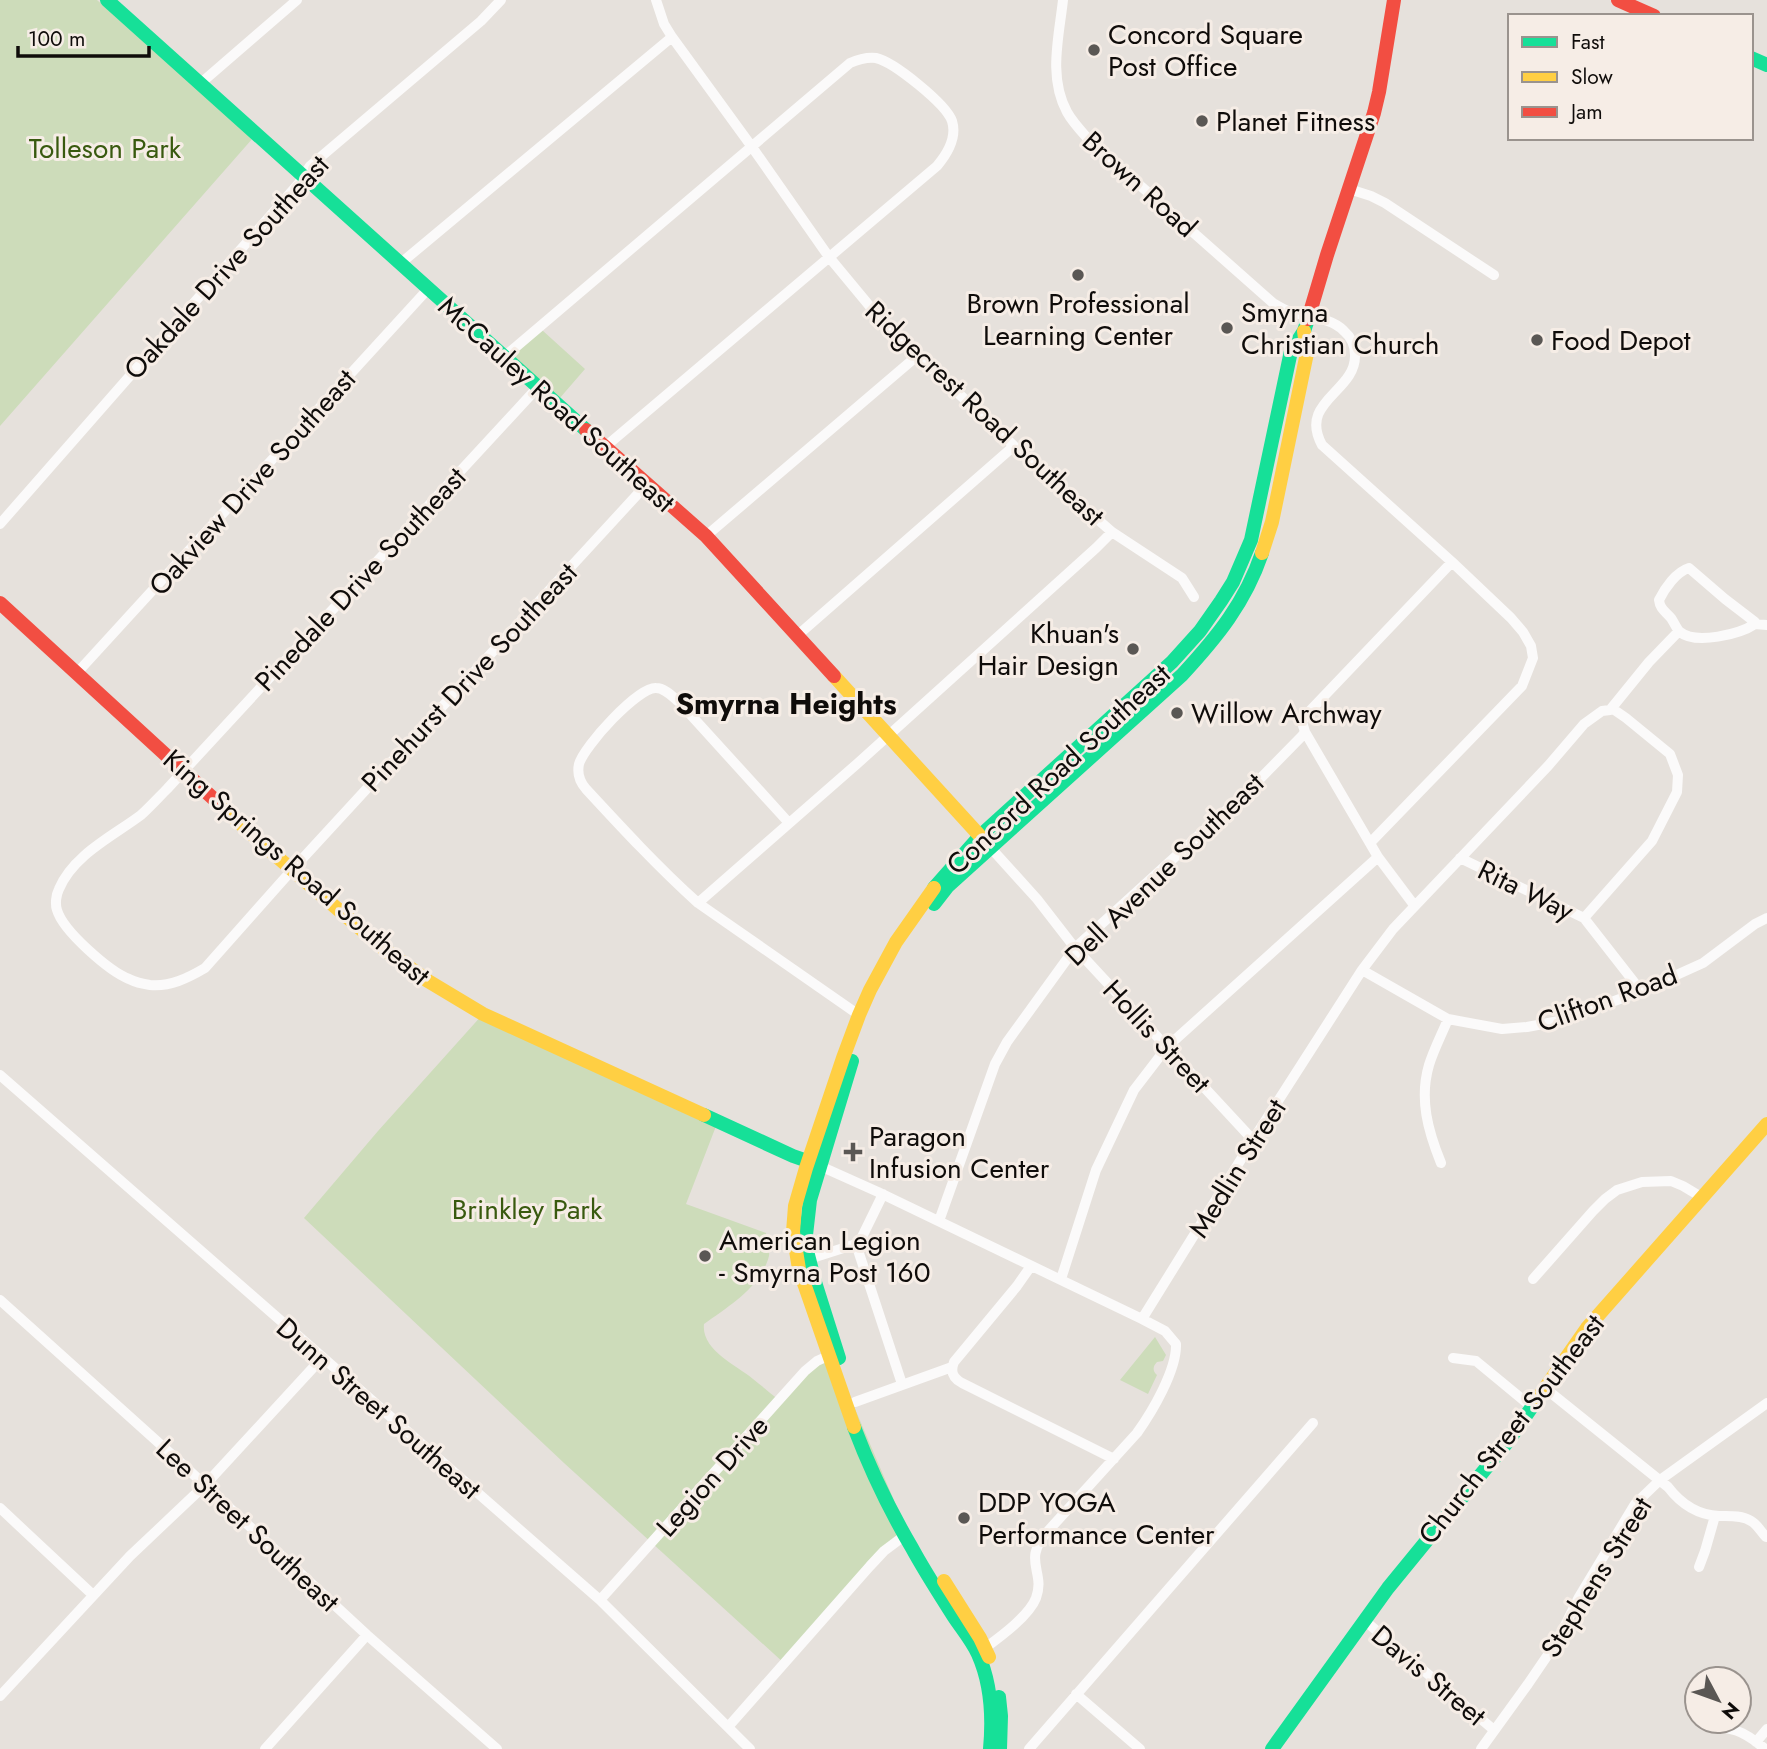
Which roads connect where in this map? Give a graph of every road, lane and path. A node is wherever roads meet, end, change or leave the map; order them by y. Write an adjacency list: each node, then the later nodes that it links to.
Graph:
1 (107, 0): 10 (main road, McCauley Road Southeast)
2 (298, 0): 10 (street)
3 (501, 0): 12 (street, Oakdale Drive Southeast)
4 (656, 0): 9 (street, Ridgecrest Road Southeast)
5 (1062, 0): 18 (street, Brown Road)
6 (1394, 0): 13 (main road, Concord Road Southeast)
7 (1618, 0): 8 (main road)
8 (1650, 14)
9 (672, 37): 11 (street, Ridgecrest Road Southeast); 15 (street)
10 (201, 83): 12 (main road, McCauley Road Southeast)
11 (752, 147): 14 (street, Ridgecrest Road Southeast); 14 (street); 20 (street)
12 (304, 175): 15 (main road, McCauley Road Southeast); 25 (street, Oakdale Drive Southeast)
13 (1349, 188): 16 (street); 18 (main road, Concord Road Southeast)
14 (829, 257): 19 (street, Ridgecrest Road Southeast); 23 (street)
15 (401, 263): 17 (main road, McCauley Road Southeast)
16 (1494, 275)
17 (428, 289): 20 (main road, McCauley Road Southeast); 35 (street, Oakview Drive Southeast)
18 (1307, 324): 28 (street, Brown Road); 41 (main road, Concord Road Southeast); 43 (main road, Concord Road Southeast)
19 (917, 356): 22 (street, Ridgecrest Road Southeast); 27 (street)
20 (504, 357): 21 (main road, McCauley Road Southeast)
21 (538, 387): 23 (main road, McCauley Road Southeast); 39 (street, Pinedale Drive Southeast)
22 (1014, 446): 26 (street, Ridgecrest Road Southeast); 34 (street)
23 (605, 447): 24 (main road, McCauley Road Southeast)
24 (647, 484): 27 (main road, McCauley Road Southeast); 46 (street, Pinehurst Drive Southeast)
25 (0, 524)
26 (1112, 532): 29 (street, Ridgecrest Road Southeast); 38 (street)
27 (706, 536): 34 (main road, McCauley Road Southeast)
28 (1452, 562): 37 (street, Dell Avenue Southeast); 42 (street, Brown Road)
29 (1194, 597)
30 (0, 603): 35 (main road, King Springs Road Southeast)
31 (1755, 624): 32 (street); 33 (street); 33 (street)
32 (1767, 625)
33 (1679, 631): 36 (street, Medlin Street)
34 (798, 635): 38 (main road, McCauley Road Southeast)
35 (76, 674): 39 (main road, King Springs Road Southeast)
36 (1610, 710): 45 (street, Medlin Street); 49 (street)
37 (1306, 732): 42 (street); 51 (street, Dell Avenue Southeast)
38 (888, 736): 40 (street); 41 (main road, McCauley Road Southeast)
39 (183, 771): 46 (main road, King Springs Road Southeast); 46 (street, Pinedale Drive Southeast)
40 (789, 823): 47 (street); 47 (street)
41 (980, 836): 43 (street, Hollis Street); 54 (main road, Concord Road Southeast)
42 (1370, 843): 44 (street)
43 (992, 848): 51 (street, Hollis Street); 61 (main road, Concord Road Southeast)
44 (1378, 857): 48 (street); 56 (street)
45 (1460, 858): 48 (street, Medlin Street); 49 (street, Rita Way)
46 (292, 870): 61 (main road, King Springs Road Southeast)
47 (698, 903): 54 (street)
48 (1414, 905): 52 (street, Medlin Street)
49 (1584, 918): 53 (street, Rita Way)
50 (1767, 918): 53 (street, Clifton Road)
51 (1075, 948): 56 (street, Hollis Street); 64 (street, Dell Avenue Southeast)
52 (1362, 970): 55 (street, Clifton Road); 59 (street, Medlin Street)
53 (1641, 991): 55 (street, Clifton Road)
54 (859, 1015): 61 (main road, Concord Road Southeast)
55 (1448, 1019): 60 (street)
56 (1167, 1046): 59 (street, Hollis Street); 68 (street)
57 (0, 1075): 73 (street, Dunn Street Southeast)
58 (1767, 1124): 63 (main road, Church Street Southeast)
59 (1253, 1140): 71 (street, Medlin Street)
60 (1441, 1163)
61 (814, 1164): 62 (street); 66 (main road, Concord Road Southeast); 72 (main road, Concord Road Southeast)
62 (883, 1194): 64 (street); 65 (street)
63 (1703, 1198): 69 (street); 77 (main road, Church Street Southeast)
64 (939, 1221): 67 (street)
65 (856, 1244): 66 (street); 76 (street)
66 (809, 1259): 78 (main road, Concord Road Southeast)
67 (1031, 1266): 68 (street); 75 (street)
68 (1060, 1279): 71 (street)
69 (1533, 1279)
70 (0, 1300): 84 (street, Lee Street Southeast)
71 (1142, 1319): 82 (street)
72 (828, 1356): 87 (main road, Concord Road Southeast); 91 (street, Legion Drive)
73 (323, 1358): 84 (street); 91 (street, Dunn Street Southeast)
74 (1453, 1358): 80 (street)
75 (952, 1367): 76 (street); 82 (street)
76 (902, 1384): 78 (street)
77 (1546, 1389): 80 (main road, Church Street Southeast); 83 (street)
78 (855, 1402): 94 (main road, Concord Road Southeast)
79 (1767, 1402): 83 (street, Stephens Street)
80 (1533, 1408): 92 (main road, Church Street Southeast)
81 (1313, 1423): 95 (street)
82 (1114, 1459): 94 (street)
83 (1660, 1480): 86 (street); 99 (street, Stephens Street)
84 (205, 1485): 90 (street); 93 (street, Lee Street Southeast)
85 (0, 1508): 90 (street)
86 (1715, 1516): 88 (street); 89 (street)
87 (904, 1535): 97 (street); 105 (main road, Concord Road Southeast)
88 (1766, 1537)
89 (1699, 1567)
90 (93, 1595): 96 (street)
91 (600, 1600): 97 (street, Dunn Street Southeast)
92 (1364, 1620): 99 (street, Davis Street); 109 (main road, Church Street Southeast)
93 (367, 1634): 102 (street); 103 (street, Lee Street Southeast)
94 (985, 1648): 106 (main road, Concord Road Southeast)
95 (1076, 1694): 107 (street); 108 (street)
96 (0, 1696)
97 (728, 1727): 104 (street, Dunn Street Southeast)
98 (1767, 1729): 101 (street)
99 (1494, 1730): 110 (street, Stephens Street)
100 (1747, 1735): 101 (street)
101 (1756, 1742): 111 (street)
102 (265, 1749)
103 (497, 1749)
104 (751, 1749)
105 (990, 1749)
106 (1000, 1749)
107 (1029, 1749)
108 (1140, 1749)
109 (1272, 1749)
110 (1481, 1749)
111 (1765, 1749)

